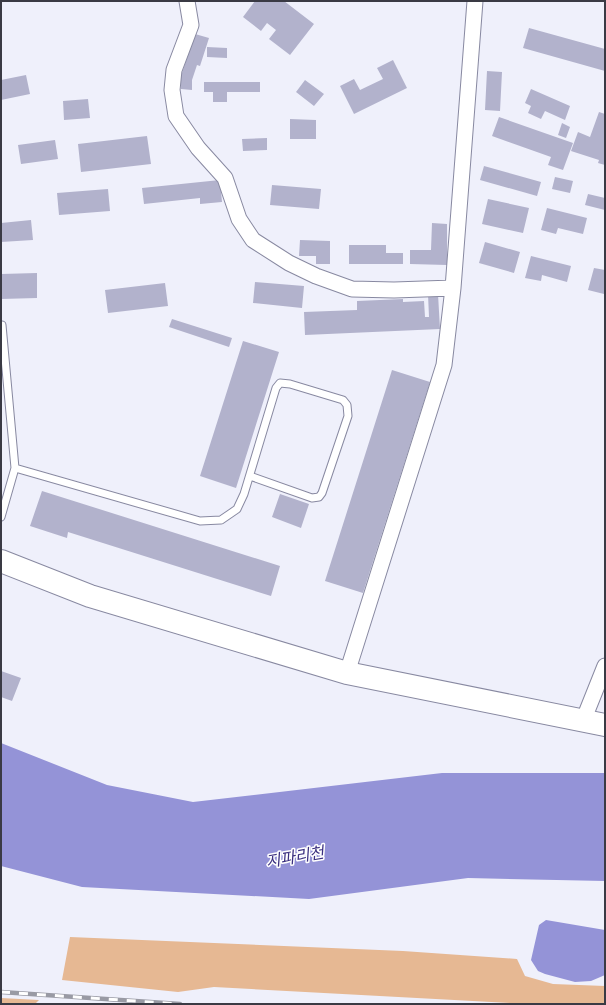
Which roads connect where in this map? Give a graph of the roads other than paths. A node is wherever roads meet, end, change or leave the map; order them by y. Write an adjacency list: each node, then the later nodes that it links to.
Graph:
1 (187, 1): 3 (street)
2 (475, 1): 3 (street)
3 (453, 288): 10 (street)
4 (2, 326): 5 (lane)
5 (15, 468): 6 (lane); 7 (lane)
6 (250, 476): 6 (lane)
7 (1, 516)
8 (1, 561): 10 (main road)
9 (605, 666): 11 (street)
10 (347, 673): 11 (main road)
11 (584, 721): 12 (main road)
12 (605, 725)

